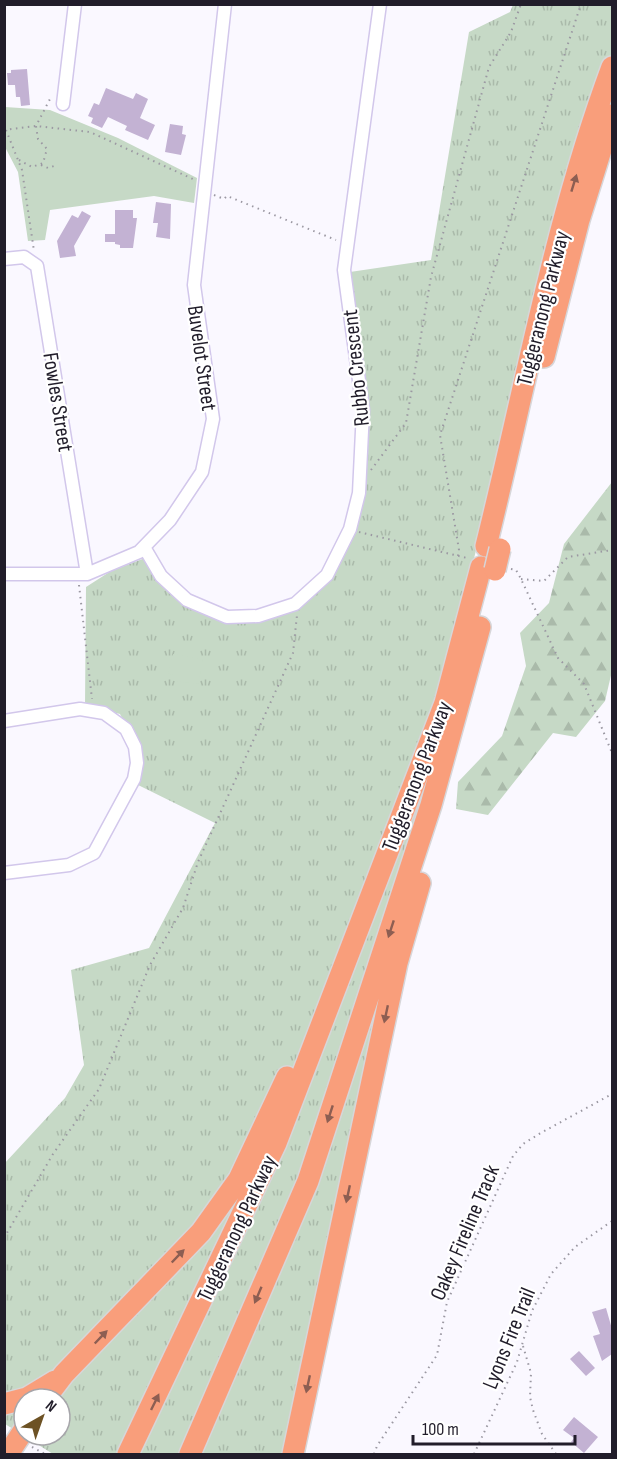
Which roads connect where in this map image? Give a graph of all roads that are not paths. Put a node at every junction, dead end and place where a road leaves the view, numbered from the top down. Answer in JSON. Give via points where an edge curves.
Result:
{"nodes":[{"id":1,"x":75,"y":4,"type":"edge"},
{"id":2,"x":225,"y":4,"type":"edge"},
{"id":3,"x":380,"y":4,"type":"edge"},
{"id":4,"x":612,"y":67,"type":"edge"},
{"id":5,"x":63,"y":104,"type":"road end"},
{"id":6,"x":612,"y":115,"type":"edge"},
{"id":7,"x":4,"y":259,"type":"edge"},
{"id":8,"x":144,"y":547,"type":"junction"},
{"id":9,"x":493,"y":561,"type":"junction"},
{"id":10,"x":4,"y":574,"type":"edge"},
{"id":11,"x":87,"y":574,"type":"junction"},
{"id":12,"x":458,"y":712,"type":"junction"},
{"id":13,"x":4,"y":721,"type":"edge"},
{"id":14,"x":396,"y":829,"type":"junction"},
{"id":15,"x":4,"y":873,"type":"edge"},
{"id":16,"x":64,"y":1374,"type":"junction"},
{"id":17,"x":54,"y":1387,"type":"edge"},
{"id":18,"x":4,"y":1404,"type":"edge"},
{"id":19,"x":128,"y":1455,"type":"edge"},
{"id":20,"x":190,"y":1455,"type":"edge"},
{"id":21,"x":293,"y":1455,"type":"edge"}],
"edges":[{"from":1,"to":5,"type":"street"},
{"from":2,"to":8,"type":"street","name":"Buvelot Street","via":[[194,285],[213,419],[202,472],[170,520]]},
{"from":3,"to":8,"type":"street","name":"Rubbo Crescent","via":[[344,270],[363,410],[359,483],[351,529],[327,575],[298,601],[258,616],[227,617],[187,600],[161,576]]},
{"from":9,"to":4,"type":"highway","name":"Tuggeranong Parkway","one_way":true,"via":[[545,286]]},
{"from":6,"to":9,"type":"highway","name":"Tuggeranong Parkway","via":[[560,290]]},
{"from":7,"to":11,"type":"street","name":"Fowles Street","via":[[24,257],[35,264]]},
{"from":8,"to":11,"type":"street","name":"Buvelot Street"},
{"from":9,"to":12,"type":"highway","name":"Tuggeranong Parkway"},
{"from":9,"to":14,"type":"highway","name":"Tuggeranong Parkway","via":[[445,703]]},
{"from":10,"to":11,"type":"street","name":"Buvelot Street"},
{"from":12,"to":20,"type":"highway","name":"Tuggeranong Parkway","one_way":true,"via":[[308,1181]]},
{"from":12,"to":21,"type":"highway","one_way":true,"via":[[441,808],[393,985]]},
{"from":13,"to":15,"type":"street","via":[[80,709],[104,713],[119,722],[132,739],[137,756],[134,779],[94,853],[77,862]]},
{"from":16,"to":14,"type":"highway","one_way":true,"via":[[201,1232],[238,1179],[287,1078]]},
{"from":19,"to":14,"type":"highway","name":"Tuggeranong Parkway","one_way":true,"via":[[276,1143]]},
{"from":16,"to":17,"type":"highway"},
{"from":16,"to":18,"type":"highway","via":[[27,1398]]}]}
